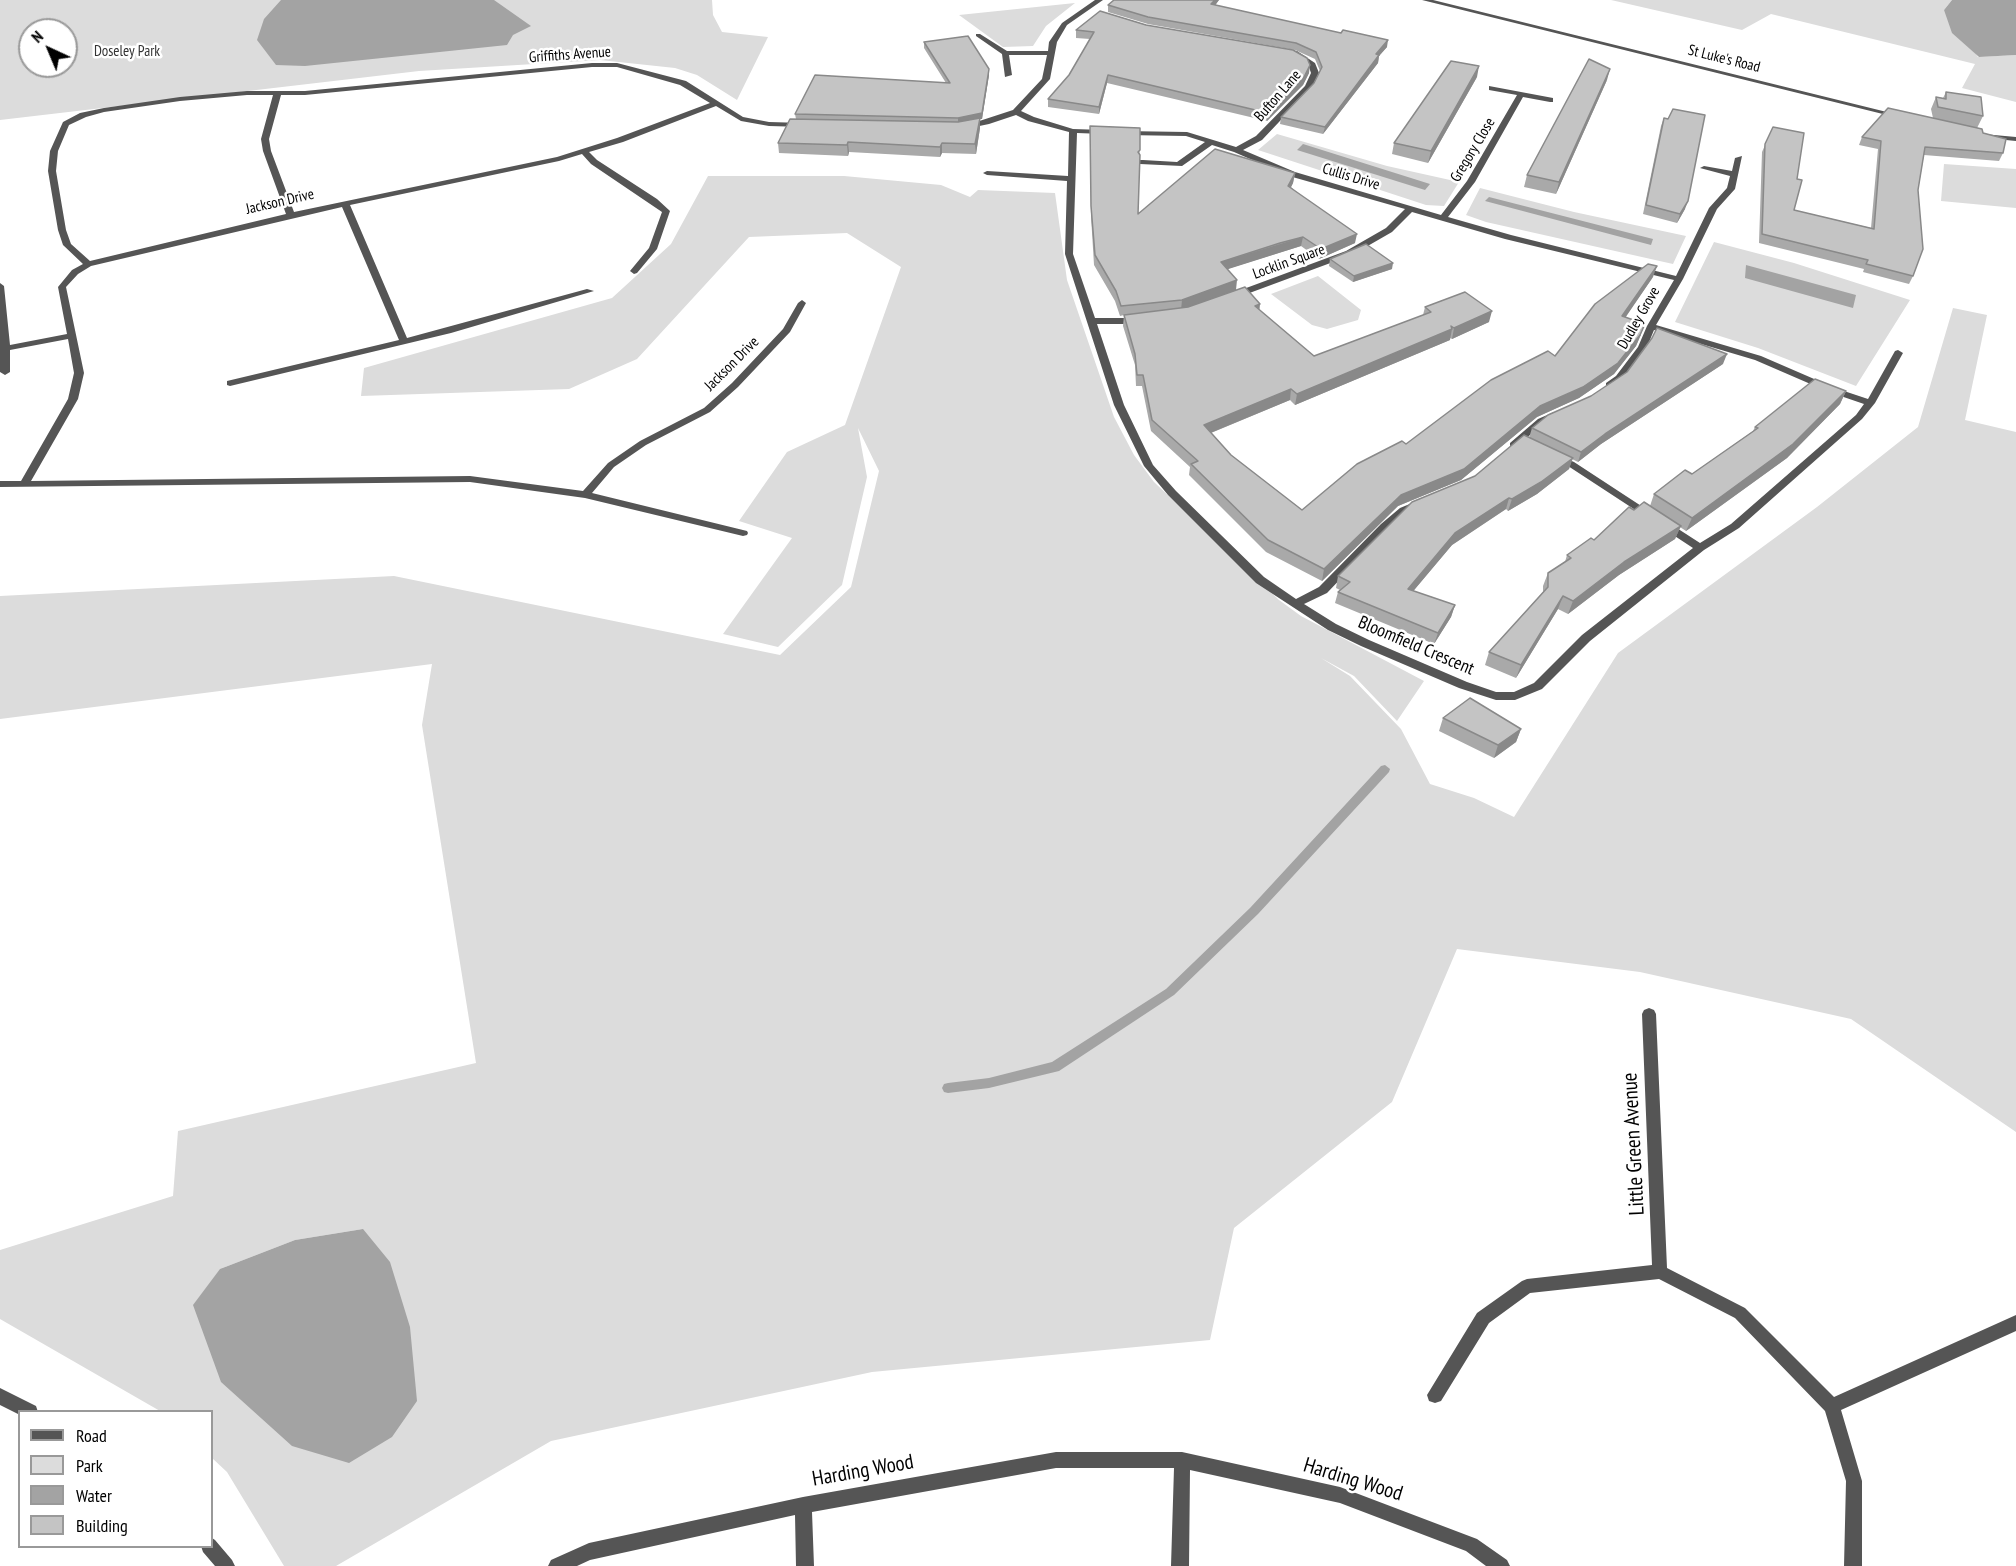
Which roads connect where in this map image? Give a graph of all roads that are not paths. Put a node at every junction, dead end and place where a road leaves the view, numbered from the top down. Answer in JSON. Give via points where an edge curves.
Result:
{"nodes":[{"id":1,"x":1100,"y":0,"type":"edge"},
{"id":2,"x":1425,"y":0,"type":"edge"},
{"id":3,"x":1085,"y":10,"type":"junction"},
{"id":4,"x":1100,"y":14,"type":"edge"},
{"id":5,"x":978,"y":35,"type":"dead end"},
{"id":6,"x":1287,"y":52,"type":"edge"},
{"id":7,"x":1005,"y":53,"type":"junction"},
{"id":8,"x":1051,"y":53,"type":"junction"},
{"id":9,"x":1008,"y":75,"type":"dead end"},
{"id":10,"x":1492,"y":88,"type":"dead end"},
{"id":11,"x":1521,"y":94,"type":"junction"},
{"id":12,"x":277,"y":95,"type":"junction"},
{"id":13,"x":1551,"y":100,"type":"dead end"},
{"id":14,"x":715,"y":104,"type":"junction"},
{"id":15,"x":1016,"y":112,"type":"junction"},
{"id":16,"x":1905,"y":117,"type":"edge"},
{"id":17,"x":815,"y":125,"type":"edge"},
{"id":18,"x":958,"y":128,"type":"edge"},
{"id":19,"x":1074,"y":131,"type":"junction"},
{"id":20,"x":1972,"y":133,"type":"edge"},
{"id":21,"x":2016,"y":139,"type":"edge"},
{"id":22,"x":1211,"y":142,"type":"junction"},
{"id":23,"x":1237,"y":150,"type":"junction"},
{"id":24,"x":584,"y":152,"type":"junction"},
{"id":25,"x":1739,"y":158,"type":"dead end"},
{"id":26,"x":1143,"y":162,"type":"edge"},
{"id":27,"x":1704,"y":168,"type":"dead end"},
{"id":28,"x":987,"y":173,"type":"dead end"},
{"id":29,"x":1734,"y":174,"type":"junction"},
{"id":30,"x":1071,"y":178,"type":"junction"},
{"id":31,"x":345,"y":203,"type":"junction"},
{"id":32,"x":1410,"y":209,"type":"junction"},
{"id":33,"x":291,"y":214,"type":"junction"},
{"id":34,"x":1444,"y":218,"type":"junction"},
{"id":35,"x":88,"y":264,"type":"junction"},
{"id":36,"x":634,"y":271,"type":"dead end"},
{"id":37,"x":1679,"y":279,"type":"junction"},
{"id":38,"x":0,"y":286,"type":"edge"},
{"id":39,"x":590,"y":291,"type":"dead end"},
{"id":40,"x":1228,"y":298,"type":"edge"},
{"id":41,"x":802,"y":303,"type":"dead end"},
{"id":42,"x":1145,"y":320,"type":"edge"},
{"id":43,"x":1093,"y":321,"type":"junction"},
{"id":44,"x":1651,"y":326,"type":"junction"},
{"id":45,"x":72,"y":336,"type":"junction"},
{"id":46,"x":404,"y":341,"type":"junction"},
{"id":47,"x":6,"y":348,"type":"junction"},
{"id":48,"x":1898,"y":353,"type":"dead end"},
{"id":49,"x":5,"y":372,"type":"dead end"},
{"id":50,"x":230,"y":383,"type":"dead end"},
{"id":51,"x":1601,"y":390,"type":"edge"},
{"id":52,"x":1870,"y":403,"type":"junction"},
{"id":53,"x":1562,"y":411,"type":"edge"},
{"id":54,"x":1519,"y":440,"type":"junction"},
{"id":55,"x":1530,"y":445,"type":"edge"},
{"id":56,"x":1540,"y":450,"type":"edge"},
{"id":57,"x":1502,"y":454,"type":"edge"},
{"id":58,"x":25,"y":483,"type":"junction"},
{"id":59,"x":0,"y":484,"type":"edge"},
{"id":60,"x":585,"y":495,"type":"junction"},
{"id":61,"x":1435,"y":497,"type":"edge"},
{"id":62,"x":743,"y":534,"type":"dead end"},
{"id":63,"x":1700,"y":548,"type":"junction"},
{"id":64,"x":1296,"y":604,"type":"junction"},
{"id":65,"x":1649,"y":1014,"type":"dead end"},
{"id":66,"x":1660,"y":1272,"type":"junction"},
{"id":67,"x":2016,"y":1323,"type":"edge"},
{"id":68,"x":1435,"y":1395,"type":"dead end"},
{"id":69,"x":0,"y":1396,"type":"edge"},
{"id":70,"x":1832,"y":1406,"type":"junction"},
{"id":71,"x":26,"y":1410,"type":"edge"},
{"id":72,"x":1182,"y":1460,"type":"junction"},
{"id":73,"x":803,"y":1505,"type":"junction"},
{"id":74,"x":211,"y":1548,"type":"edge"},
{"id":75,"x":226,"y":1566,"type":"edge"},
{"id":76,"x":557,"y":1566,"type":"edge"},
{"id":77,"x":805,"y":1566,"type":"edge"},
{"id":78,"x":1180,"y":1566,"type":"edge"},
{"id":79,"x":1501,"y":1566,"type":"edge"},
{"id":80,"x":1853,"y":1566,"type":"edge"}],
"edges":[{"from":1,"to":3,"type":"street"},
{"from":2,"to":16,"type":"street","name":"St Luke's Road"},
{"from":3,"to":4,"type":"street"},
{"from":3,"to":8,"type":"street","via":[[1064,24]]},
{"from":5,"to":7,"type":"street"},
{"from":6,"to":23,"type":"street","name":"Bufton Lane","via":[[1311,63],[1315,73],[1308,87],[1259,138]]},
{"from":7,"to":8,"type":"street"},
{"from":7,"to":9,"type":"street"},
{"from":8,"to":15,"type":"street","via":[[1046,79]]},
{"from":10,"to":11,"type":"street"},
{"from":11,"to":13,"type":"street"},
{"from":11,"to":34,"type":"street","name":"Gregory Close","via":[[1471,182]]},
{"from":12,"to":14,"type":"street","name":"Griffiths Avenue","via":[[617,65],[683,83]]},
{"from":12,"to":33,"type":"street","via":[[265,139]]},
{"from":12,"to":35,"type":"street","name":"Griffiths Avenue","via":[[247,93],[180,99],[83,115],[66,124],[54,151],[52,171],[62,230],[68,245]]},
{"from":14,"to":17,"type":"street","name":"Griffiths Avenue","via":[[741,119]]},
{"from":14,"to":24,"type":"street","name":"Jackson Drive"},
{"from":15,"to":18,"type":"street"},
{"from":15,"to":19,"type":"street","name":"Cullis Drive"},
{"from":19,"to":22,"type":"street","name":"Cullis Drive","via":[[1187,135]]},
{"from":19,"to":30,"type":"street","name":"Bloomfield Crescent"},
{"from":20,"to":21,"type":"street"},
{"from":22,"to":23,"type":"street","name":"Cullis Drive"},
{"from":22,"to":26,"type":"street","via":[[1179,164]]},
{"from":23,"to":32,"type":"street","name":"Cullis Drive","via":[[1292,174]]},
{"from":24,"to":31,"type":"street","name":"Jackson Drive"},
{"from":24,"to":36,"type":"street","via":[[666,211],[653,249]]},
{"from":25,"to":29,"type":"street","name":"Dudley Grove"},
{"from":27,"to":29,"type":"street"},
{"from":28,"to":30,"type":"street"},
{"from":29,"to":37,"type":"street","name":"Dudley Grove","via":[[1731,189],[1713,208]]},
{"from":30,"to":43,"type":"street","name":"Bloomfield Crescent","via":[[1070,254]]},
{"from":31,"to":33,"type":"street","name":"Jackson Drive"},
{"from":31,"to":46,"type":"street"},
{"from":32,"to":34,"type":"street","name":"Cullis Drive"},
{"from":32,"to":40,"type":"street","name":"Locklin Square","via":[[1389,230],[1349,253]]},
{"from":33,"to":35,"type":"street","name":"Jackson Drive"},
{"from":34,"to":37,"type":"street","name":"Cullis Drive"},
{"from":35,"to":45,"type":"street","name":"Jackson Drive","via":[[62,287]]},
{"from":37,"to":44,"type":"street","name":"Dudley Grove"},
{"from":38,"to":47,"type":"street"},
{"from":39,"to":46,"type":"street"},
{"from":41,"to":60,"type":"street","name":"Jackson Drive","via":[[787,330],[707,410],[643,443],[611,465]]},
{"from":42,"to":43,"type":"street"},
{"from":43,"to":64,"type":"street","name":"Bloomfield Crescent","via":[[1119,405],[1149,466],[1260,580]]},
{"from":44,"to":51,"type":"street","name":"Dudley Grove","via":[[1642,347],[1619,378]]},
{"from":44,"to":52,"type":"street","via":[[1758,358]]},
{"from":45,"to":47,"type":"street"},
{"from":45,"to":58,"type":"street","name":"Jackson Drive","via":[[79,373],[73,399]]},
{"from":46,"to":50,"type":"street"},
{"from":47,"to":49,"type":"street"},
{"from":48,"to":52,"type":"street","name":"Bloomfield Crescent"},
{"from":52,"to":63,"type":"street","name":"Bloomfield Crescent","via":[[1735,526]]},
{"from":53,"to":54,"type":"street","via":[[1541,421]]},
{"from":54,"to":55,"type":"street"},
{"from":54,"to":57,"type":"street"},
{"from":56,"to":63,"type":"street","via":[[1571,464]]},
{"from":58,"to":59,"type":"street"},
{"from":58,"to":60,"type":"street","via":[[470,479]]},
{"from":60,"to":62,"type":"street"},
{"from":61,"to":64,"type":"street","via":[[1404,510],[1323,590]]},
{"from":63,"to":64,"type":"street","name":"Bloomfield Crescent","via":[[1586,638],[1538,686],[1515,696],[1496,696],[1463,685],[1332,627]]},
{"from":65,"to":66,"type":"street","name":"Little Green Avenue"},
{"from":66,"to":68,"type":"street","via":[[1527,1286],[1483,1318]]},
{"from":66,"to":70,"type":"street","via":[[1740,1313]]},
{"from":67,"to":70,"type":"street"},
{"from":69,"to":71,"type":"street"},
{"from":70,"to":80,"type":"street","via":[[1854,1481]]},
{"from":72,"to":73,"type":"street","name":"Harding Wood","via":[[1056,1460]]},
{"from":72,"to":78,"type":"street"},
{"from":72,"to":79,"type":"street","name":"Harding Wood","via":[[1340,1495],[1471,1545]]},
{"from":73,"to":76,"type":"street","name":"Harding Wood","via":[[589,1552]]},
{"from":73,"to":77,"type":"street"},
{"from":74,"to":75,"type":"street"}]}
